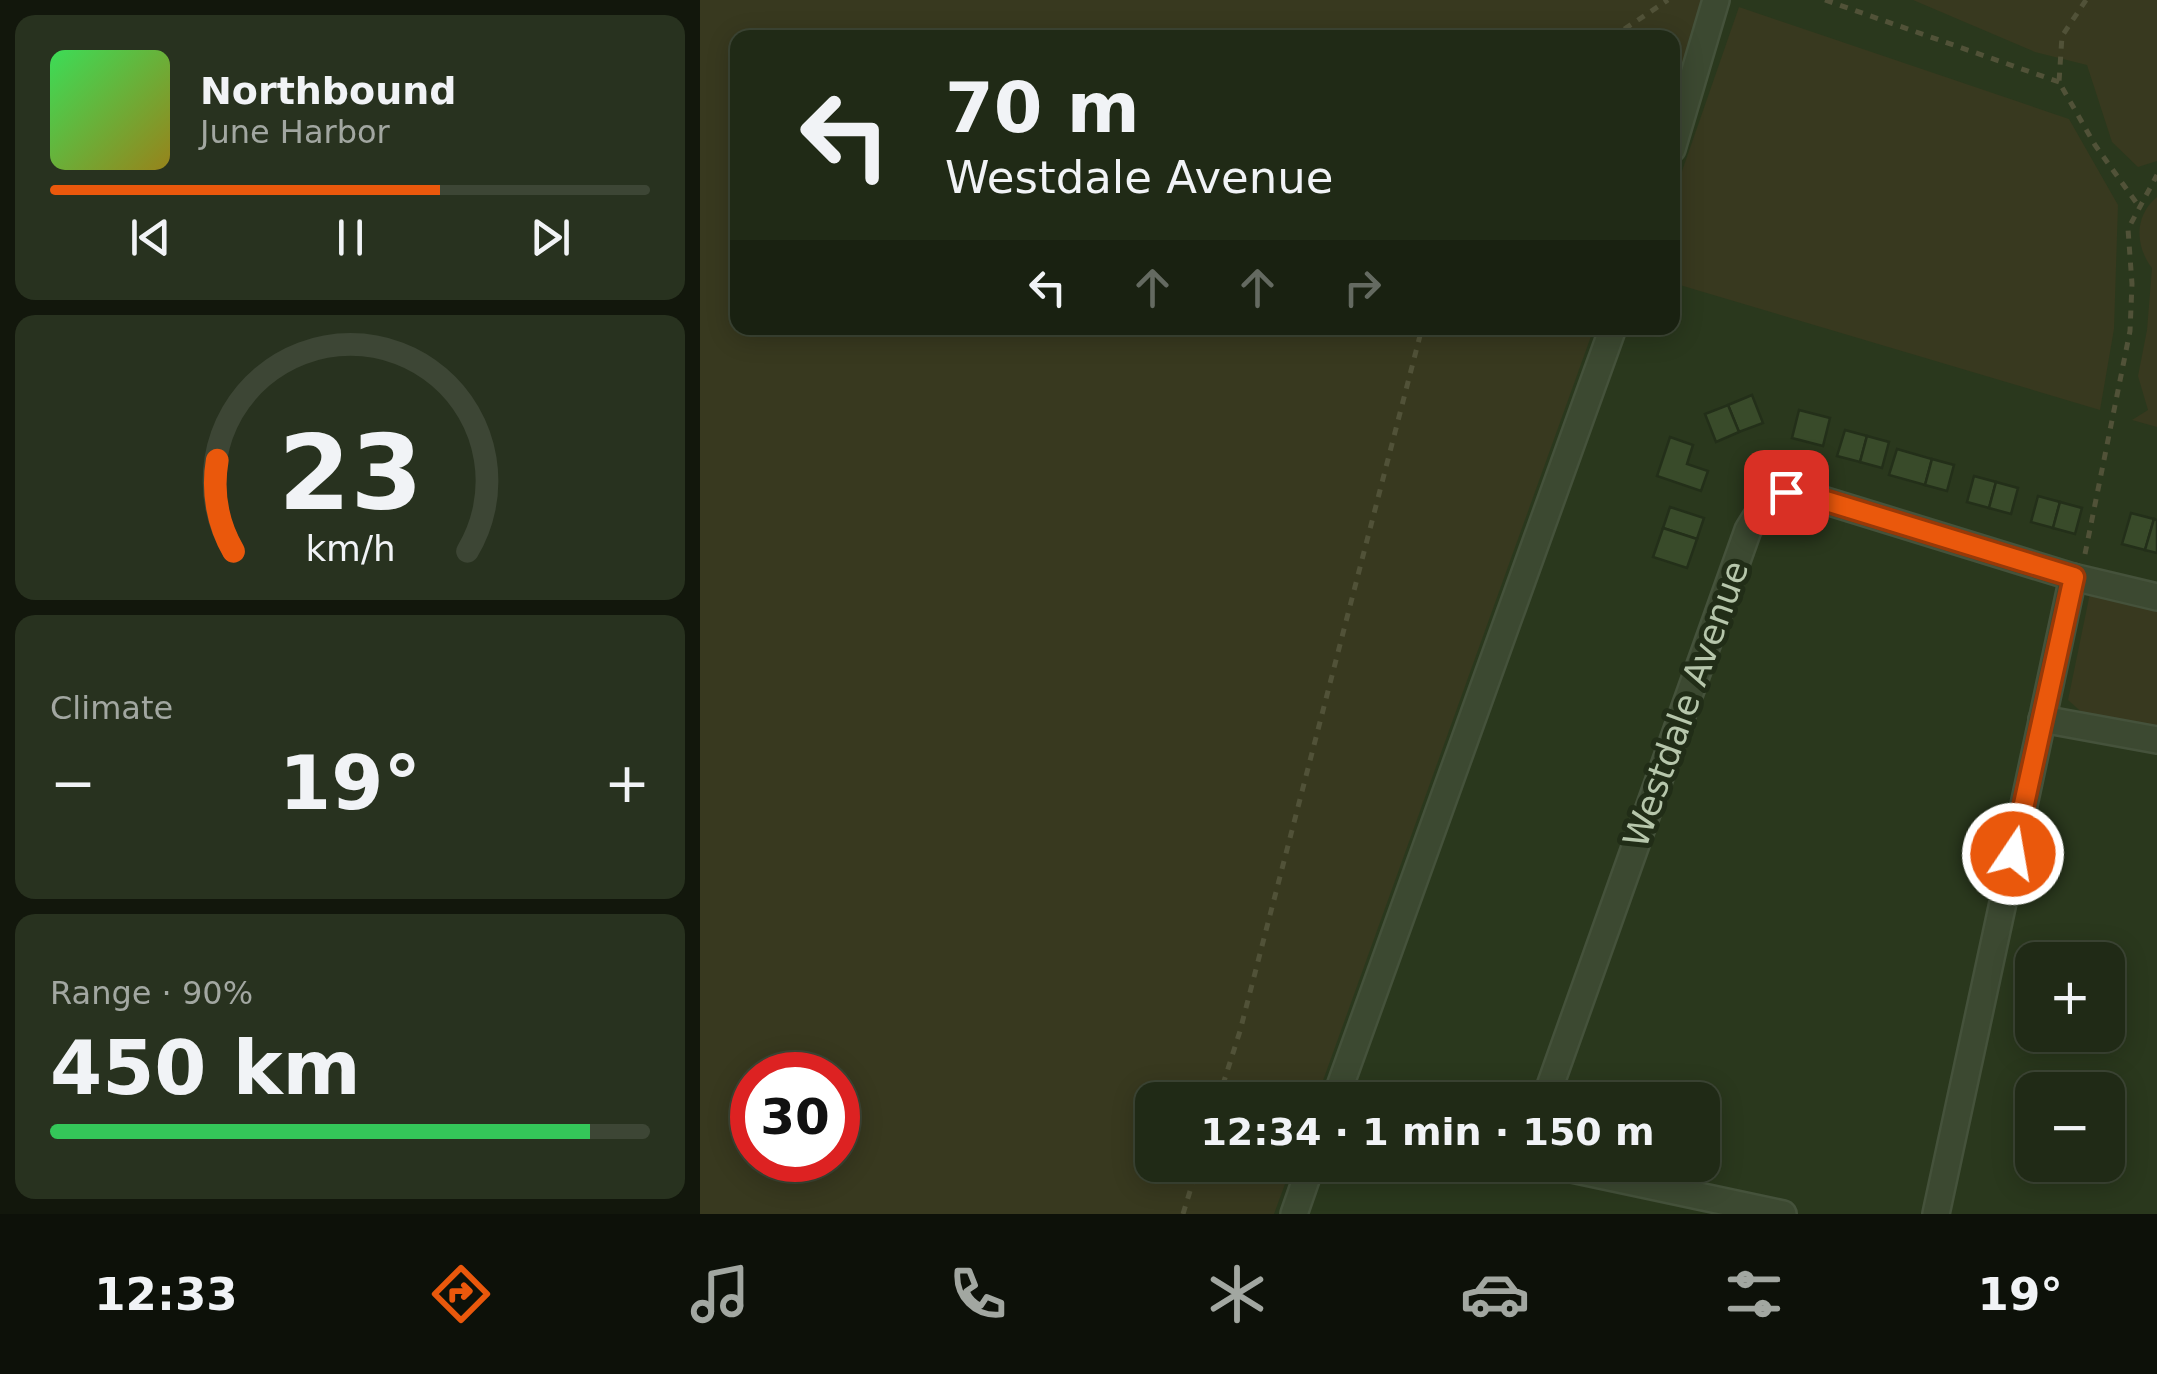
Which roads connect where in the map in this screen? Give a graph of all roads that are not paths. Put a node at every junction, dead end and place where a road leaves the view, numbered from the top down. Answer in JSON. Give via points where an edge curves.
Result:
{"nodes":[{"id":1,"x":1716,"y":0,"type":"edge"},
{"id":2,"x":1680,"y":121,"type":"edge"},
{"id":3,"x":1610,"y":335,"type":"edge"},
{"id":4,"x":2074,"y":577,"type":"junction"},
{"id":5,"x":2157,"y":597,"type":"edge"},
{"id":6,"x":2042,"y":719,"type":"junction"},
{"id":7,"x":2157,"y":740,"type":"edge"},
{"id":8,"x":1341,"y":1082,"type":"edge"},
{"id":9,"x":1551,"y":1082,"type":"edge"},
{"id":10,"x":1305,"y":1182,"type":"edge"},
{"id":11,"x":1633,"y":1182,"type":"edge"},
{"id":12,"x":1294,"y":1214,"type":"edge"},
{"id":13,"x":1783,"y":1214,"type":"edge"},
{"id":14,"x":1936,"y":1214,"type":"edge"}],
"edges":[{"from":1,"to":2,"type":"street"},
{"from":3,"to":8,"type":"street"},
{"from":4,"to":5,"type":"street"},
{"from":4,"to":6,"type":"street"},
{"from":4,"to":9,"type":"street","name":"Westdale Avenue","via":[[1810,496],[1786,492],[1767,500],[1748,530]]},
{"from":6,"to":7,"type":"street"},
{"from":6,"to":14,"type":"street"},
{"from":10,"to":12,"type":"street"},
{"from":11,"to":13,"type":"street"}]}
